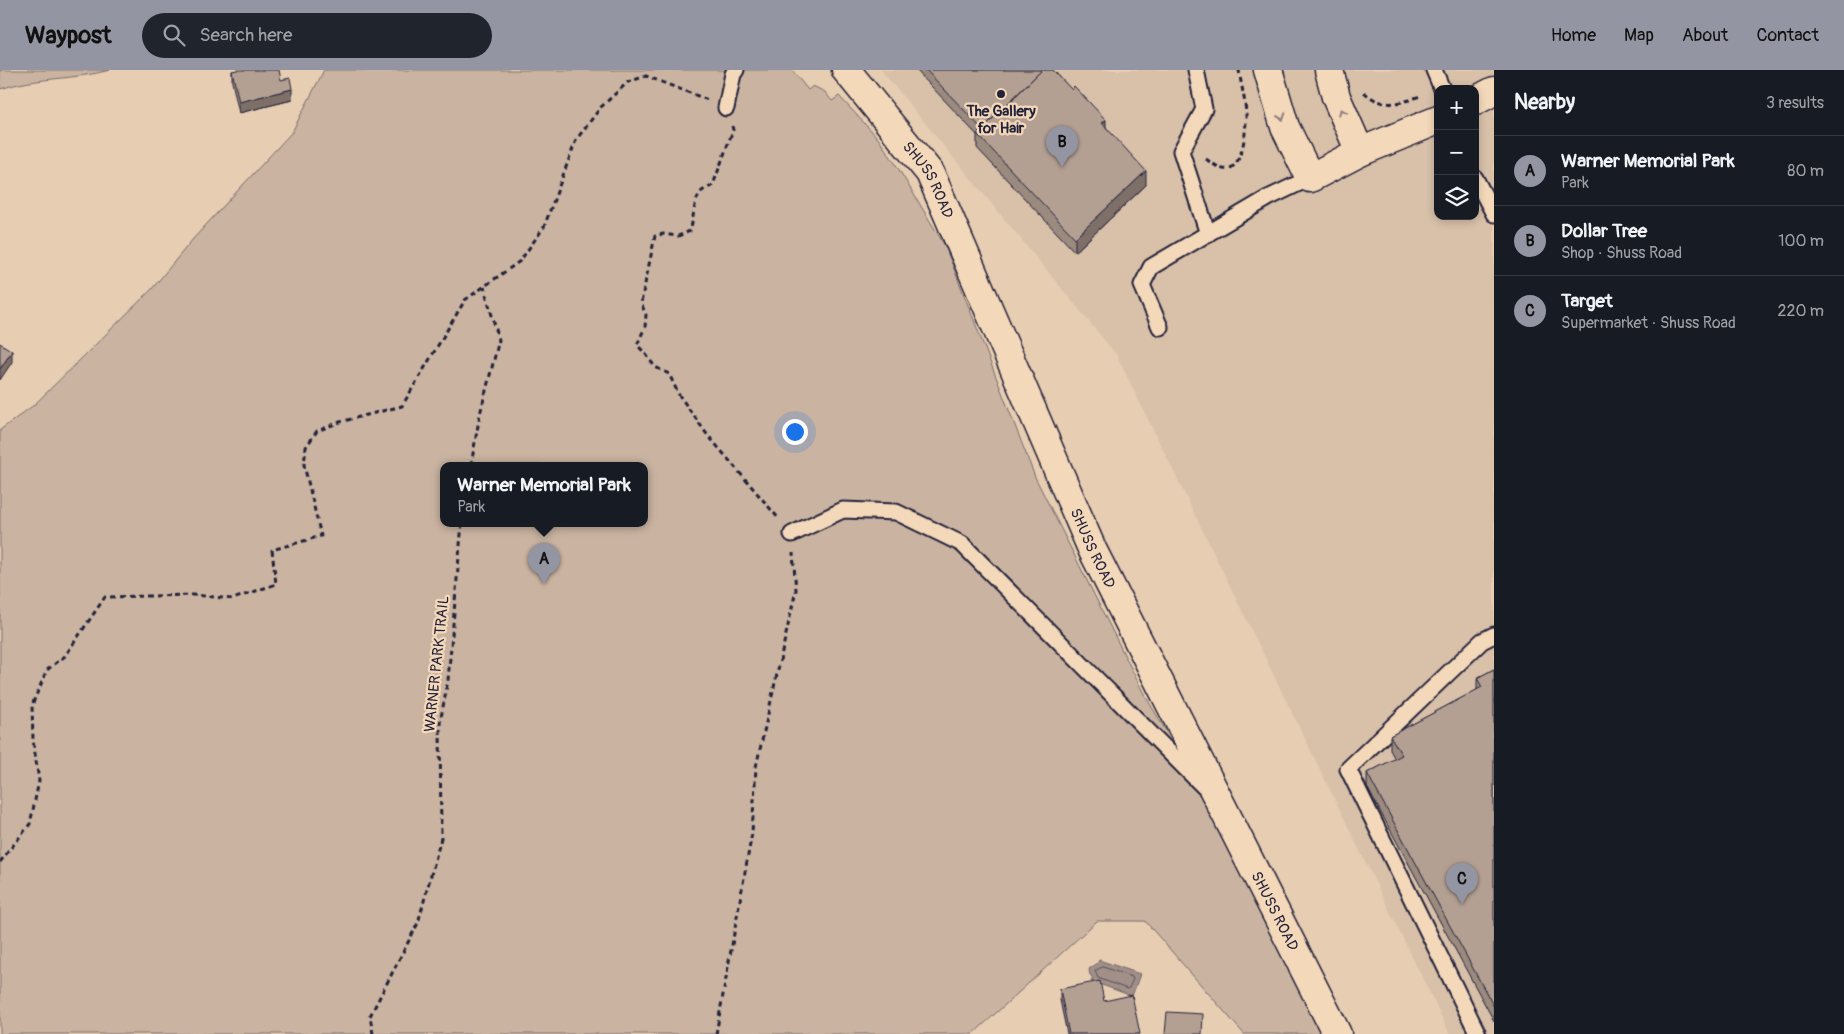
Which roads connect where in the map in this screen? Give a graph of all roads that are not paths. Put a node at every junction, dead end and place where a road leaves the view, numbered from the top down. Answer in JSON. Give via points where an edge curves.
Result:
{"nodes":[{"id":1,"x":736,"y":70,"type":"edge"},
{"id":2,"x":846,"y":70,"type":"edge"},
{"id":3,"x":1196,"y":70,"type":"edge"},
{"id":4,"x":1268,"y":70,"type":"edge"},
{"id":5,"x":1329,"y":70,"type":"edge"},
{"id":6,"x":1434,"y":70,"type":"edge"},
{"id":7,"x":1435,"y":85,"type":"edge"},
{"id":8,"x":1494,"y":91,"type":"edge"},
{"id":9,"x":1479,"y":98,"type":"edge"},
{"id":10,"x":726,"y":108,"type":"road end"},
{"id":11,"x":1434,"y":122,"type":"edge"},
{"id":12,"x":1360,"y":152,"type":"junction"},
{"id":13,"x":1310,"y":178,"type":"junction"},
{"id":14,"x":1479,"y":186,"type":"edge"},
{"id":15,"x":1494,"y":214,"type":"edge"},
{"id":16,"x":1208,"y":234,"type":"junction"},
{"id":17,"x":1160,"y":327,"type":"dead end"},
{"id":18,"x":792,"y":534,"type":"road end"},
{"id":19,"x":1494,"y":635,"type":"edge"},
{"id":20,"x":1223,"y":806,"type":"junction"},
{"id":21,"x":1337,"y":1034,"type":"edge"},
{"id":22,"x":1478,"y":1034,"type":"edge"}],
"edges":[{"from":1,"to":10,"type":"lane"},
{"from":2,"to":20,"type":"street","name":"SHUSS ROAD","via":[[930,172],[1092,549]]},
{"from":3,"to":16,"type":"lane","via":[[1204,109],[1181,151]]},
{"from":4,"to":13,"type":"street","one_way":true,"via":[[1285,127]]},
{"from":12,"to":5,"type":"street","one_way":true,"via":[[1336,97]]},
{"from":6,"to":7,"type":"lane"},
{"from":8,"to":9,"type":"street"},
{"from":11,"to":12,"type":"street"},
{"from":12,"to":13,"type":"street"},
{"from":13,"to":16,"type":"lane","via":[[1268,198]]},
{"from":14,"to":15,"type":"lane"},
{"from":16,"to":17,"type":"lane","via":[[1151,267],[1142,285]]},
{"from":18,"to":20,"type":"lane","via":[[843,510],[896,512],[962,544]]},
{"from":19,"to":22,"type":"lane","via":[[1482,641],[1348,769]]},
{"from":20,"to":21,"type":"street","name":"SHUSS ROAD"}]}
